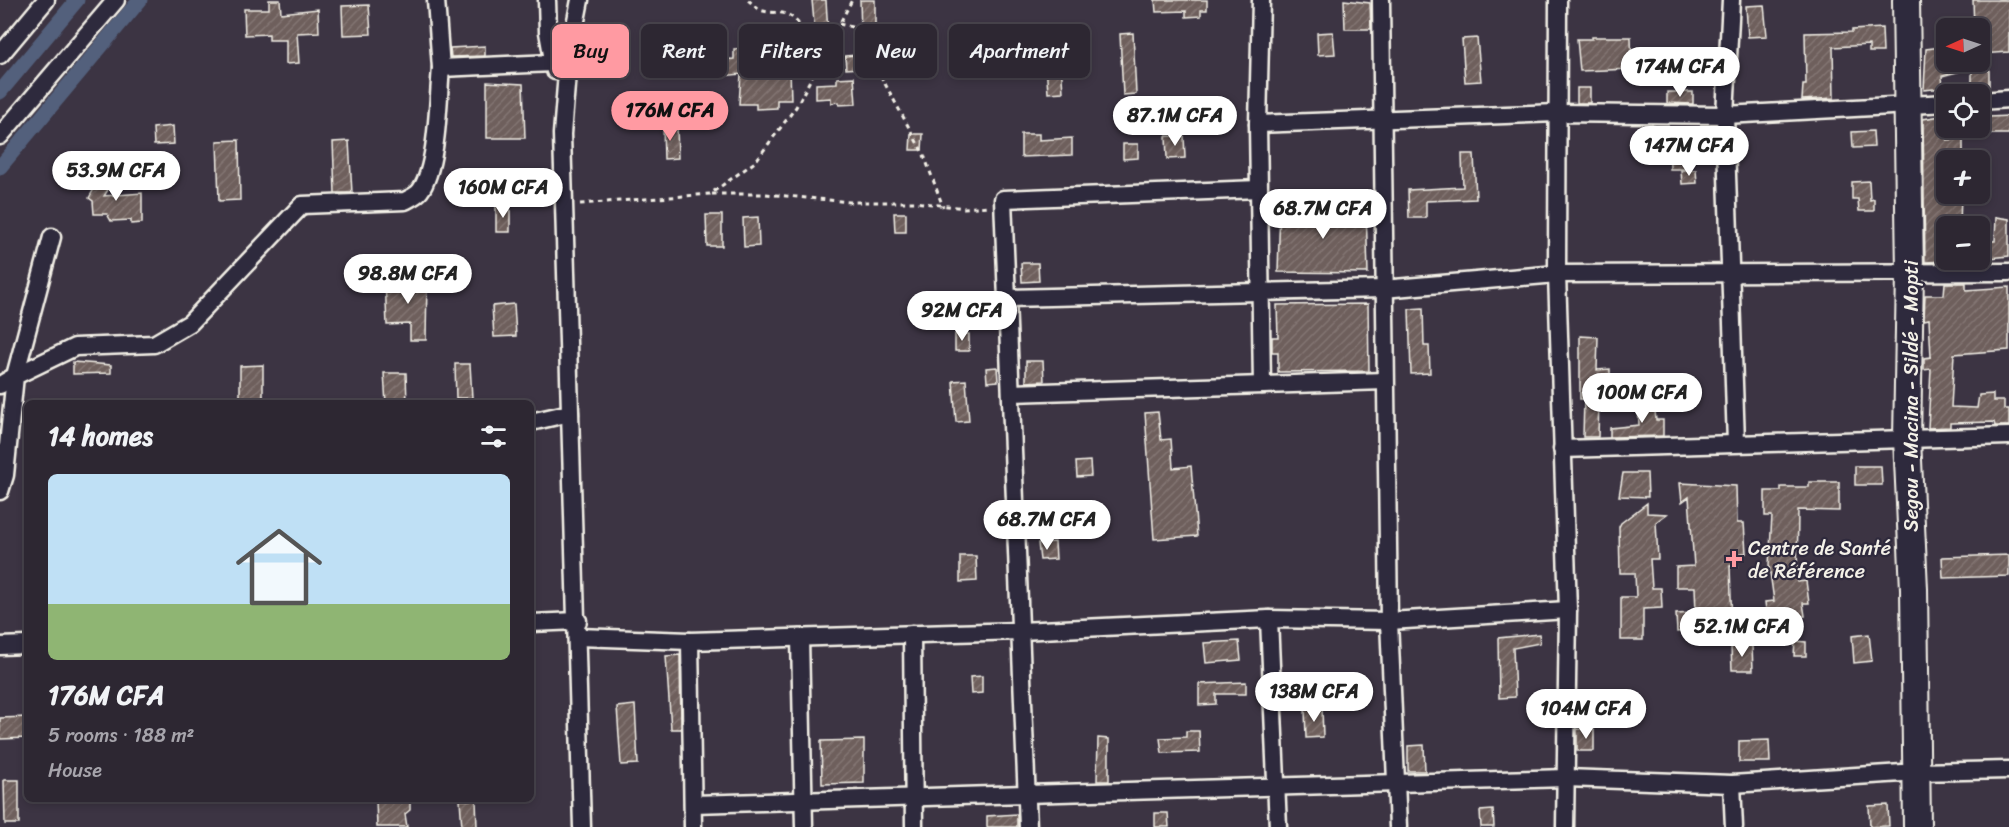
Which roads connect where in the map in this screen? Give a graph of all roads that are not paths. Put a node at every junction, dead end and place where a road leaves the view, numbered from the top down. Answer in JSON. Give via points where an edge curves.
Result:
{"nodes":[{"id":1,"x":46,"y":0,"type":"edge"},
{"id":2,"x":116,"y":0,"type":"edge"},
{"id":3,"x":436,"y":0,"type":"edge"},
{"id":4,"x":547,"y":0,"type":"edge"},
{"id":5,"x":580,"y":0,"type":"edge"},
{"id":6,"x":1261,"y":0,"type":"edge"},
{"id":7,"x":1381,"y":0,"type":"edge"},
{"id":8,"x":1558,"y":0,"type":"edge"},
{"id":9,"x":1731,"y":0,"type":"edge"},
{"id":10,"x":1906,"y":0,"type":"edge"},
{"id":11,"x":552,"y":53,"type":"edge"},
{"id":12,"x":0,"y":55,"type":"edge"},
{"id":13,"x":552,"y":63,"type":"edge"},
{"id":14,"x":441,"y":68,"type":"junction"},
{"id":15,"x":556,"y":78,"type":"edge"},
{"id":16,"x":2009,"y":99,"type":"edge"},
{"id":17,"x":1990,"y":100,"type":"edge"},
{"id":18,"x":1936,"y":104,"type":"edge"},
{"id":19,"x":1909,"y":105,"type":"junction"},
{"id":20,"x":1557,"y":113,"type":"junction"},
{"id":21,"x":1725,"y":116,"type":"junction"},
{"id":22,"x":1382,"y":121,"type":"junction"},
{"id":23,"x":1258,"y":124,"type":"junction"},
{"id":24,"x":562,"y":134,"type":"junction"},
{"id":25,"x":0,"y":136,"type":"edge"},
{"id":26,"x":1259,"y":189,"type":"junction"},
{"id":27,"x":52,"y":237,"type":"dead end"},
{"id":28,"x":2009,"y":272,"type":"edge"},
{"id":29,"x":1910,"y":273,"type":"junction"},
{"id":30,"x":1557,"y":274,"type":"junction"},
{"id":31,"x":1730,"y":275,"type":"junction"},
{"id":32,"x":1383,"y":289,"type":"junction"},
{"id":33,"x":1261,"y":291,"type":"junction"},
{"id":34,"x":1007,"y":298,"type":"junction"},
{"id":35,"x":15,"y":376,"type":"junction"},
{"id":36,"x":1385,"y":381,"type":"junction"},
{"id":37,"x":0,"y":385,"type":"edge"},
{"id":38,"x":1262,"y":386,"type":"junction"},
{"id":39,"x":1011,"y":393,"type":"junction"},
{"id":40,"x":570,"y":413,"type":"junction"},
{"id":41,"x":534,"y":421,"type":"edge"},
{"id":42,"x":2009,"y":436,"type":"edge"},
{"id":43,"x":1907,"y":439,"type":"junction"},
{"id":44,"x":1736,"y":443,"type":"junction"},
{"id":45,"x":1562,"y":449,"type":"junction"},
{"id":46,"x":0,"y":491,"type":"edge"},
{"id":47,"x":1568,"y":610,"type":"junction"},
{"id":48,"x":1269,"y":619,"type":"junction"},
{"id":49,"x":1389,"y":621,"type":"junction"},
{"id":50,"x":534,"y":623,"type":"edge"},
{"id":51,"x":578,"y":629,"type":"junction"},
{"id":52,"x":1020,"y":631,"type":"junction"},
{"id":53,"x":912,"y":634,"type":"junction"},
{"id":54,"x":800,"y":638,"type":"junction"},
{"id":55,"x":690,"y":641,"type":"junction"},
{"id":56,"x":24,"y":645,"type":"edge"},
{"id":57,"x":0,"y":646,"type":"edge"},
{"id":58,"x":2009,"y":770,"type":"edge"},
{"id":59,"x":1918,"y":772,"type":"junction"},
{"id":60,"x":1566,"y":778,"type":"junction"},
{"id":61,"x":1396,"y":782,"type":"junction"},
{"id":62,"x":1731,"y":784,"type":"junction"},
{"id":63,"x":1275,"y":785,"type":"junction"},
{"id":64,"x":1027,"y":795,"type":"junction"},
{"id":65,"x":914,"y":798,"type":"junction"},
{"id":66,"x":804,"y":801,"type":"junction"},
{"id":67,"x":693,"y":804,"type":"junction"},
{"id":68,"x":582,"y":827,"type":"edge"},
{"id":69,"x":693,"y":827,"type":"edge"},
{"id":70,"x":804,"y":827,"type":"edge"},
{"id":71,"x":914,"y":827,"type":"edge"},
{"id":72,"x":1028,"y":827,"type":"edge"},
{"id":73,"x":1278,"y":827,"type":"edge"},
{"id":74,"x":1398,"y":827,"type":"edge"},
{"id":75,"x":1566,"y":827,"type":"edge"},
{"id":76,"x":1734,"y":827,"type":"edge"},
{"id":77,"x":1917,"y":827,"type":"edge"}],
"edges":[{"from":1,"to":12,"type":"street"},
{"from":2,"to":25,"type":"street"},
{"from":3,"to":14,"type":"street"},
{"from":4,"to":11,"type":"street"},
{"from":5,"to":24,"type":"street","via":[[568,61]]},
{"from":6,"to":23,"type":"street"},
{"from":7,"to":22,"type":"street"},
{"from":8,"to":20,"type":"street"},
{"from":9,"to":21,"type":"street"},
{"from":10,"to":19,"type":"main road","name":"Segou - Macina - Sildé - Mopti"},
{"from":13,"to":14,"type":"street"},
{"from":14,"to":35,"type":"street","via":[[435,143],[418,194],[405,201],[302,205],[190,323],[154,344],[75,347]]},
{"from":15,"to":24,"type":"street"},
{"from":16,"to":17,"type":"street"},
{"from":18,"to":19,"type":"street"},
{"from":19,"to":21,"type":"street"},
{"from":19,"to":29,"type":"main road","name":"Segou - Macina - Sildé - Mopti"},
{"from":20,"to":21,"type":"street"},
{"from":20,"to":22,"type":"street"},
{"from":20,"to":30,"type":"street"},
{"from":21,"to":31,"type":"street"},
{"from":22,"to":23,"type":"street"},
{"from":22,"to":32,"type":"street"},
{"from":23,"to":26,"type":"street"},
{"from":24,"to":40,"type":"street"},
{"from":26,"to":33,"type":"street"},
{"from":26,"to":34,"type":"street","via":[[1004,199]]},
{"from":27,"to":35,"type":"street"},
{"from":28,"to":29,"type":"street"},
{"from":29,"to":31,"type":"street"},
{"from":29,"to":43,"type":"main road","name":"Segou - Macina - Sildé - Mopti"},
{"from":30,"to":31,"type":"street"},
{"from":30,"to":32,"type":"street"},
{"from":30,"to":45,"type":"street"},
{"from":31,"to":44,"type":"street"},
{"from":32,"to":33,"type":"street"},
{"from":32,"to":36,"type":"street"},
{"from":33,"to":34,"type":"street"},
{"from":33,"to":38,"type":"street"},
{"from":34,"to":39,"type":"street"},
{"from":35,"to":37,"type":"street"},
{"from":35,"to":46,"type":"street"},
{"from":36,"to":38,"type":"street"},
{"from":36,"to":49,"type":"street"},
{"from":38,"to":39,"type":"street"},
{"from":39,"to":52,"type":"street"},
{"from":40,"to":41,"type":"street"},
{"from":40,"to":51,"type":"street"},
{"from":42,"to":43,"type":"street"},
{"from":43,"to":44,"type":"street"},
{"from":43,"to":59,"type":"main road","name":"Segou - Macina - Sildé - Mopti"},
{"from":44,"to":45,"type":"street"},
{"from":45,"to":47,"type":"street"},
{"from":47,"to":49,"type":"street"},
{"from":47,"to":60,"type":"street"},
{"from":48,"to":49,"type":"street"},
{"from":48,"to":52,"type":"street"},
{"from":48,"to":63,"type":"street"},
{"from":49,"to":61,"type":"street"},
{"from":50,"to":51,"type":"street"},
{"from":51,"to":55,"type":"street"},
{"from":51,"to":68,"type":"street"},
{"from":52,"to":53,"type":"street"},
{"from":52,"to":64,"type":"street"},
{"from":53,"to":54,"type":"street"},
{"from":53,"to":65,"type":"street"},
{"from":54,"to":55,"type":"street"},
{"from":54,"to":66,"type":"street"},
{"from":55,"to":67,"type":"street"},
{"from":56,"to":57,"type":"street"},
{"from":58,"to":59,"type":"street"},
{"from":59,"to":62,"type":"street"},
{"from":59,"to":77,"type":"main road","name":"Segou - Macina - Sildé - Mopti"},
{"from":60,"to":61,"type":"street"},
{"from":60,"to":62,"type":"street"},
{"from":60,"to":75,"type":"street"},
{"from":61,"to":63,"type":"street"},
{"from":61,"to":74,"type":"street"},
{"from":62,"to":76,"type":"street"},
{"from":63,"to":64,"type":"street"},
{"from":63,"to":73,"type":"street"},
{"from":64,"to":65,"type":"street"},
{"from":64,"to":72,"type":"street"},
{"from":65,"to":66,"type":"street"},
{"from":65,"to":71,"type":"street"},
{"from":66,"to":67,"type":"street"},
{"from":66,"to":70,"type":"street"},
{"from":67,"to":69,"type":"street"}]}
